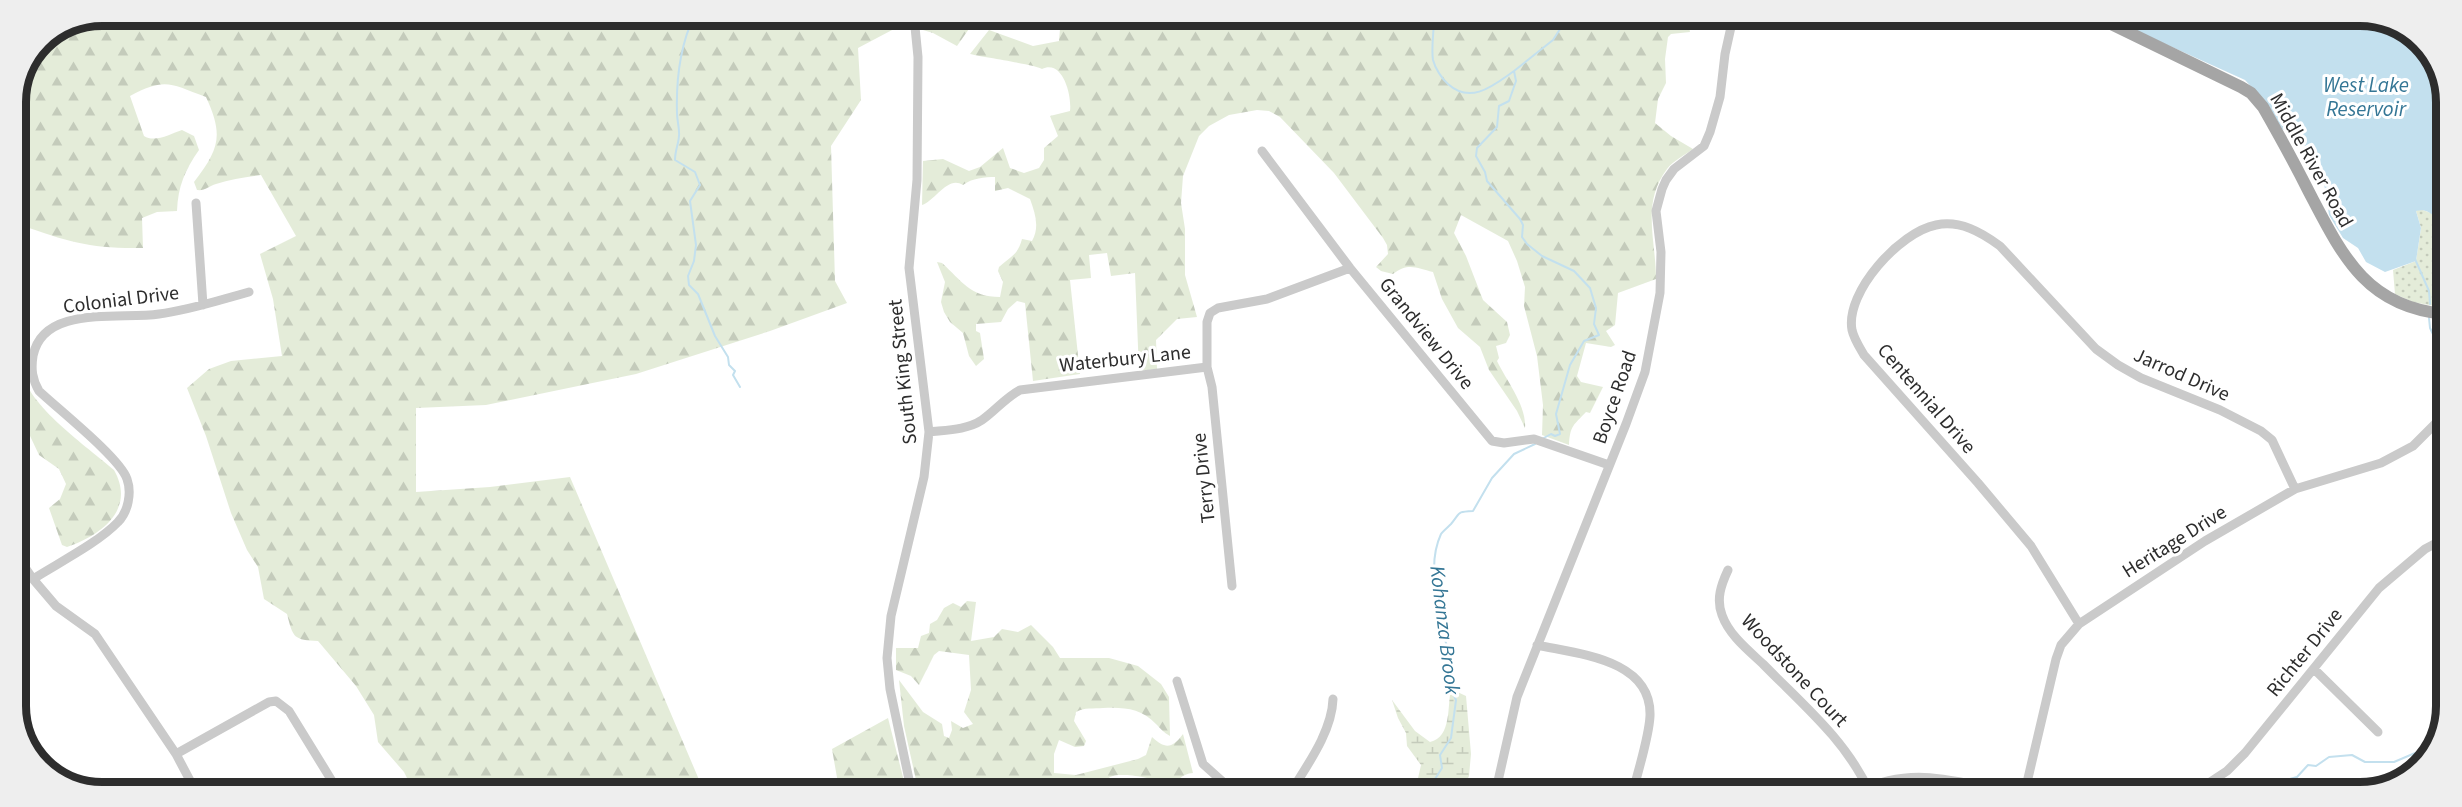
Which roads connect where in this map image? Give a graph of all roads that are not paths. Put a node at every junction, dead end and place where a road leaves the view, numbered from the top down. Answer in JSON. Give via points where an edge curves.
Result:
{"nodes":[{"id":1,"x":915,"y":26,"type":"edge"},
{"id":2,"x":1731,"y":26,"type":"edge"},
{"id":3,"x":2116,"y":26,"type":"edge"},
{"id":4,"x":1262,"y":151,"type":"dead end"},
{"id":5,"x":196,"y":203,"type":"dead end"},
{"id":6,"x":1963,"y":225,"type":"joint"},
{"id":7,"x":1350,"y":268,"type":"junction"},
{"id":8,"x":249,"y":292,"type":"dead end"},
{"id":9,"x":203,"y":305,"type":"junction"},
{"id":10,"x":2436,"y":312,"type":"edge"},
{"id":11,"x":1208,"y":367,"type":"junction"},
{"id":12,"x":2436,"y":423,"type":"edge"},
{"id":13,"x":929,"y":432,"type":"junction"},
{"id":14,"x":1609,"y":465,"type":"junction"},
{"id":15,"x":2295,"y":489,"type":"junction"},
{"id":16,"x":2436,"y":543,"type":"edge"},
{"id":17,"x":26,"y":569,"type":"edge"},
{"id":18,"x":1728,"y":570,"type":"dead end"},
{"id":19,"x":33,"y":579,"type":"junction"},
{"id":20,"x":1232,"y":586,"type":"dead end"},
{"id":21,"x":2079,"y":624,"type":"junction"},
{"id":22,"x":1537,"y":645,"type":"junction"},
{"id":23,"x":2314,"y":669,"type":"junction"},
{"id":24,"x":1177,"y":681,"type":"dead end"},
{"id":25,"x":1333,"y":699,"type":"dead end"},
{"id":26,"x":2379,"y":732,"type":"dead end"},
{"id":27,"x":176,"y":754,"type":"junction"},
{"id":28,"x":192,"y":782,"type":"edge"},
{"id":29,"x":333,"y":782,"type":"edge"},
{"id":30,"x":910,"y":782,"type":"edge"},
{"id":31,"x":1223,"y":782,"type":"edge"},
{"id":32,"x":1297,"y":782,"type":"edge"},
{"id":33,"x":1498,"y":782,"type":"edge"},
{"id":34,"x":1635,"y":782,"type":"edge"},
{"id":35,"x":1861,"y":782,"type":"edge"},
{"id":36,"x":1889,"y":782,"type":"edge"},
{"id":37,"x":1957,"y":782,"type":"edge"},
{"id":38,"x":2027,"y":782,"type":"edge"},
{"id":39,"x":2210,"y":782,"type":"edge"}],
"edges":[{"from":1,"to":13,"type":"street","name":"South King Street","via":[[917,180],[909,268]]},
{"from":2,"to":14,"type":"street","name":"Boyce Road","via":[[1710,132],[1704,146],[1674,170],[1662,189],[1656,211],[1662,274],[1657,312],[1645,372]]},
{"from":3,"to":10,"type":"main road","name":"Middle River Road","via":[[2251,93],[2263,107],[2330,234],[2353,268],[2394,300]]},
{"from":4,"to":7,"type":"street","name":"Grandview Drive"},
{"from":5,"to":9,"type":"street"},
{"from":6,"to":15,"type":"street","name":"Jarrod Drive","via":[[2000,246],[2096,349],[2118,365],[2261,431],[2272,440]]},
{"from":6,"to":21,"type":"street","name":"Centennial Drive","via":[[1935,225],[1904,241],[1865,282],[1852,329],[1864,355],[2031,546]]},
{"from":7,"to":11,"type":"street","name":"Waterbury Lane","via":[[1267,299],[1210,313]]},
{"from":7,"to":14,"type":"street","name":"Grandview Drive","via":[[1492,441],[1534,440]]},
{"from":8,"to":9,"type":"street","name":"Colonial Drive"},
{"from":9,"to":19,"type":"street","name":"Colonial Drive","via":[[156,315],[64,321],[41,336],[32,364],[39,391],[111,456],[127,479],[129,492],[119,521]]},
{"from":11,"to":13,"type":"street","name":"Waterbury Lane","via":[[1020,390],[971,426]]},
{"from":11,"to":20,"type":"street","name":"Terry Drive"},
{"from":12,"to":15,"type":"street","name":"Heritage Drive","via":[[2413,446],[2381,463]]},
{"from":13,"to":30,"type":"street","name":"South King Street","via":[[924,477],[888,641],[890,689]]},
{"from":14,"to":22,"type":"street","name":"Boyce Road"},
{"from":15,"to":21,"type":"street","name":"Heritage Drive","via":[[2205,541]]},
{"from":16,"to":23,"type":"street","name":"Richter Drive","via":[[2379,588]]},
{"from":17,"to":19,"type":"street"},
{"from":18,"to":35,"type":"street","name":"Woodstone Court","via":[[1719,605],[1730,629],[1823,723]]},
{"from":19,"to":27,"type":"street","via":[[56,606],[95,634]]},
{"from":21,"to":38,"type":"street","name":"Heritage Drive","via":[[2061,645],[2056,659]]},
{"from":22,"to":33,"type":"street","name":"Boyce Road","via":[[1517,697]]},
{"from":22,"to":34,"type":"street","via":[[1609,662],[1627,670],[1645,688],[1650,717]]},
{"from":23,"to":26,"type":"street"},
{"from":23,"to":39,"type":"street","name":"Richter Drive","via":[[2245,753]]},
{"from":24,"to":31,"type":"street","via":[[1203,764]]},
{"from":25,"to":32,"type":"street","via":[[1333,712],[1323,736]]},
{"from":27,"to":28,"type":"street"},
{"from":27,"to":29,"type":"street","via":[[276,701],[288,711]]},
{"from":36,"to":37,"type":"street","via":[[1921,775]]}]}
